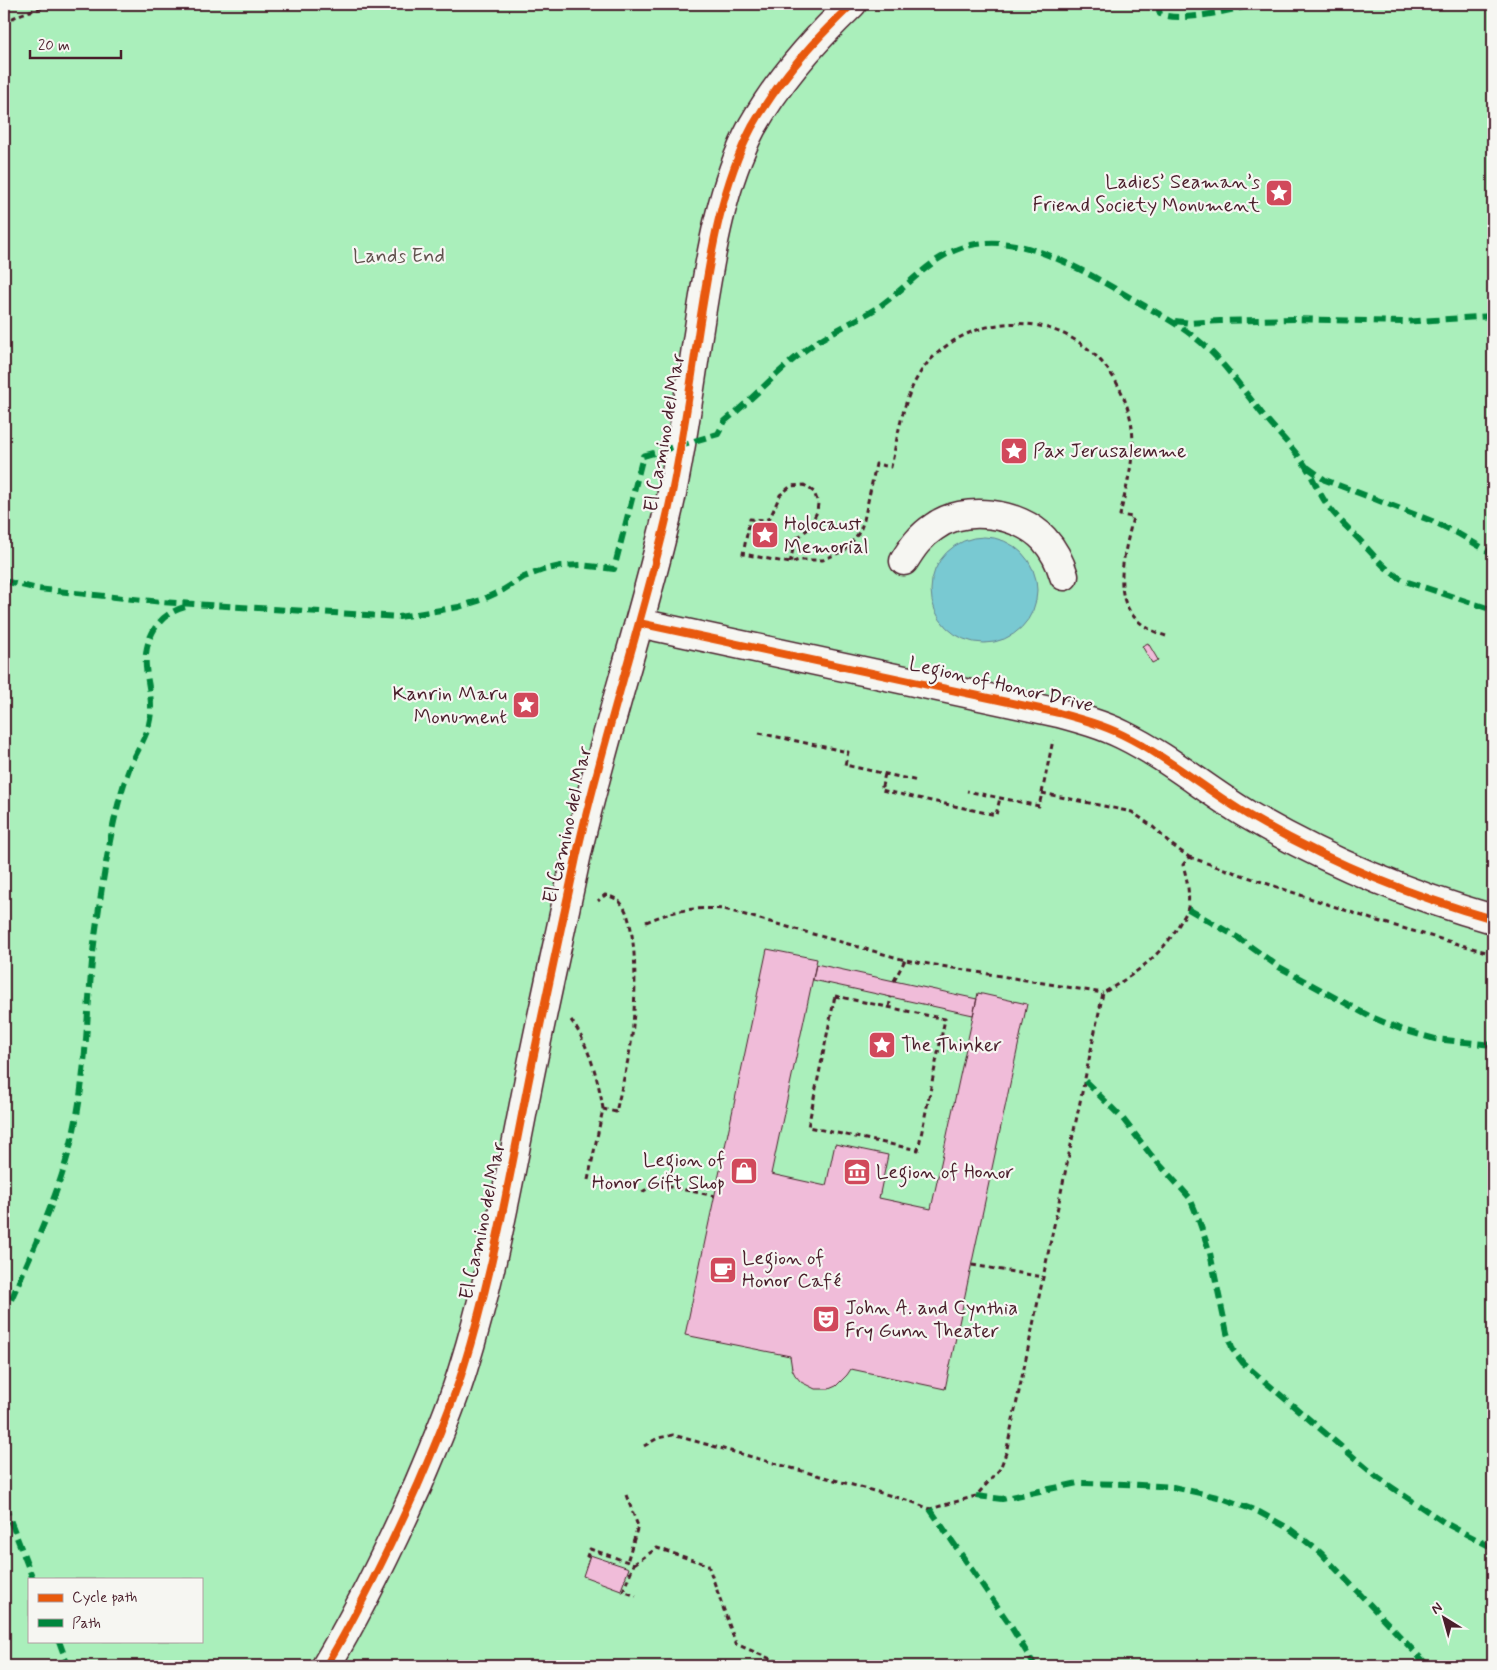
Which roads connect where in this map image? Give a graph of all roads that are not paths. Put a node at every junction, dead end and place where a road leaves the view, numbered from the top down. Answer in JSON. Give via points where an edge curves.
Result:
{"nodes":[{"id":1,"x":852,"y":4,"type":"edge"},
{"id":2,"x":904,"y":561,"type":"dead end"},
{"id":3,"x":1064,"y":576,"type":"dead end"},
{"id":4,"x":639,"y":623,"type":"junction"},
{"id":5,"x":1493,"y":919,"type":"edge"},
{"id":6,"x":326,"y":1666,"type":"edge"}],
"edges":[{"from":1,"to":4,"type":"street","name":"El Camino del Mar","via":[[803,56],[772,96],[751,130],[734,170],[711,254],[670,503]]},
{"from":2,"to":3,"type":"street","via":[[911,548],[935,526],[966,515],[984,514],[1018,522],[1033,530],[1053,550]]},
{"from":4,"to":5,"type":"street","name":"Legion of Honor Drive","via":[[1059,713],[1099,725],[1123,735],[1174,765],[1212,793],[1315,851],[1396,887]]},
{"from":4,"to":6,"type":"street","name":"El Camino del Mar","via":[[580,843],[498,1236],[462,1374],[378,1573]]}]}
